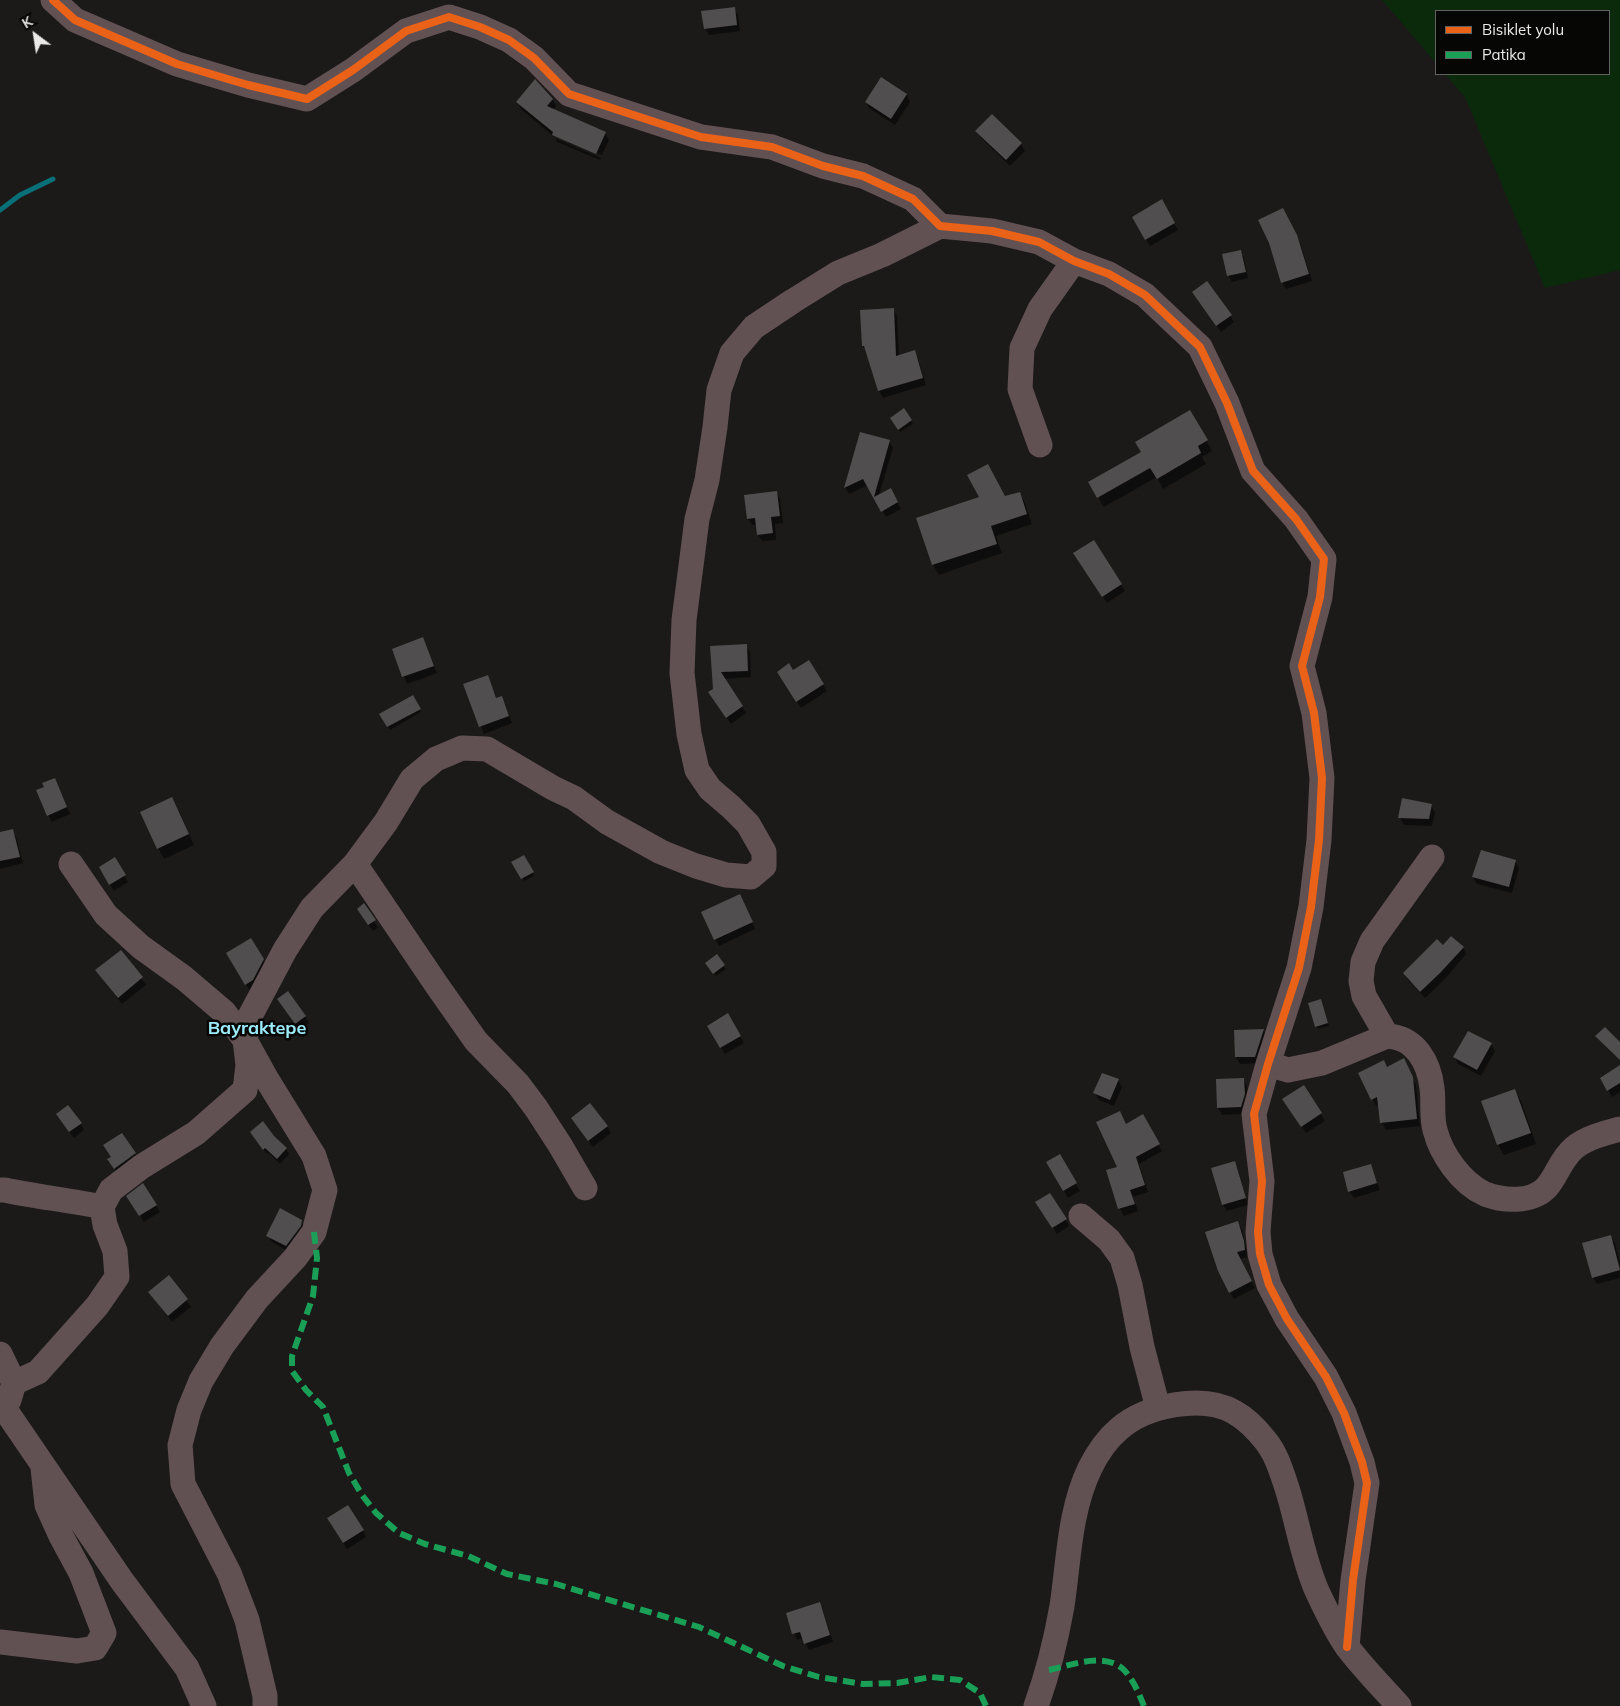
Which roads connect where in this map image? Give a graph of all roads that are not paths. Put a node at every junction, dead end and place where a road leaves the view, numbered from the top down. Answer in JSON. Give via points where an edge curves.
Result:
{"nodes":[{"id":1,"x":53,"y":0,"type":"edge"},
{"id":2,"x":940,"y":226,"type":"junction"},
{"id":3,"x":1074,"y":261,"type":"junction"},
{"id":4,"x":1040,"y":445,"type":"dead end"},
{"id":5,"x":1432,"y":857,"type":"dead end"},
{"id":6,"x":71,"y":864,"type":"dead end"},
{"id":7,"x":355,"y":864,"type":"junction"},
{"id":8,"x":1387,"y":1036,"type":"junction"},
{"id":9,"x":245,"y":1040,"type":"junction"},
{"id":10,"x":1268,"y":1064,"type":"junction"},
{"id":11,"x":1620,"y":1129,"type":"edge"},
{"id":12,"x":585,"y":1188,"type":"dead end"},
{"id":13,"x":0,"y":1190,"type":"edge"},
{"id":14,"x":102,"y":1207,"type":"junction"},
{"id":15,"x":1081,"y":1216,"type":"dead end"},
{"id":16,"x":0,"y":1354,"type":"edge"},
{"id":17,"x":7,"y":1398,"type":"edge"},
{"id":18,"x":1158,"y":1408,"type":"junction"},
{"id":19,"x":43,"y":1466,"type":"junction"},
{"id":20,"x":0,"y":1642,"type":"edge"},
{"id":21,"x":1347,"y":1647,"type":"junction"},
{"id":22,"x":204,"y":1706,"type":"edge"},
{"id":23,"x":265,"y":1706,"type":"edge"},
{"id":24,"x":1036,"y":1706,"type":"edge"},
{"id":25,"x":1399,"y":1706,"type":"edge"}],
"edges":[{"from":1,"to":2,"type":"street","via":[[75,20],[177,64],[307,99],[406,32],[449,17],[509,40],[534,58],[569,94],[701,137],[772,148],[863,176],[913,199]]},
{"from":2,"to":3,"type":"street","via":[[992,231],[1039,242]]},
{"from":2,"to":7,"type":"street","via":[[838,273],[754,327],[732,353],[719,390],[707,480],[697,519],[684,620],[682,673],[696,770],[710,789],[748,824],[764,852],[764,866],[752,877],[726,875],[696,866],[661,852],[607,822],[574,798],[487,749],[462,748],[436,759],[412,779]]},
{"from":3,"to":4,"type":"street","via":[[1040,309],[1022,348],[1020,389]]},
{"from":3,"to":10,"type":"street","via":[[1109,274],[1144,295],[1200,347],[1227,403],[1253,471],[1296,519],[1324,559],[1320,597],[1302,666],[1314,713],[1322,778],[1319,840],[1299,968]]},
{"from":5,"to":8,"type":"street","via":[[1372,940],[1363,962],[1361,981],[1364,996]]},
{"from":6,"to":9,"type":"street","via":[[106,915],[224,1012]]},
{"from":7,"to":9,"type":"street","via":[[312,908],[285,950],[249,1018]]},
{"from":7,"to":12,"type":"street","via":[[476,1041],[518,1084],[536,1108]]},
{"from":8,"to":10,"type":"street","via":[[1322,1063],[1288,1070]]},
{"from":8,"to":11,"type":"street","via":[[1407,1041],[1424,1059],[1432,1088],[1434,1128],[1442,1151],[1467,1182],[1489,1196],[1514,1200],[1537,1194],[1546,1188],[1562,1161],[1575,1147]]},
{"from":9,"to":14,"type":"street","via":[[248,1065],[245,1090],[196,1133],[111,1190]]},
{"from":9,"to":23,"type":"street","via":[[314,1156],[325,1190],[314,1232],[245,1314],[201,1381],[180,1445],[183,1484],[230,1573],[247,1620]]},
{"from":10,"to":21,"type":"street","via":[[1254,1114],[1262,1182],[1258,1232],[1260,1254],[1269,1286],[1326,1377],[1344,1413],[1367,1483]]},
{"from":13,"to":14,"type":"street"},
{"from":14,"to":17,"type":"street","via":[[114,1251],[116,1277],[97,1306],[38,1372]]},
{"from":15,"to":18,"type":"street","via":[[1109,1240],[1122,1258]]},
{"from":16,"to":17,"type":"street"},
{"from":17,"to":19,"type":"street"},
{"from":18,"to":21,"type":"street","via":[[1187,1403],[1216,1404],[1234,1412],[1266,1441],[1278,1462],[1291,1499],[1317,1591]]},
{"from":18,"to":24,"type":"street","via":[[1120,1428],[1090,1467],[1079,1494],[1062,1607],[1049,1670]]},
{"from":19,"to":20,"type":"street","via":[[47,1505],[81,1573],[104,1632],[95,1648],[78,1651]]},
{"from":19,"to":22,"type":"street","via":[[187,1668]]},
{"from":21,"to":25,"type":"street"}]}
